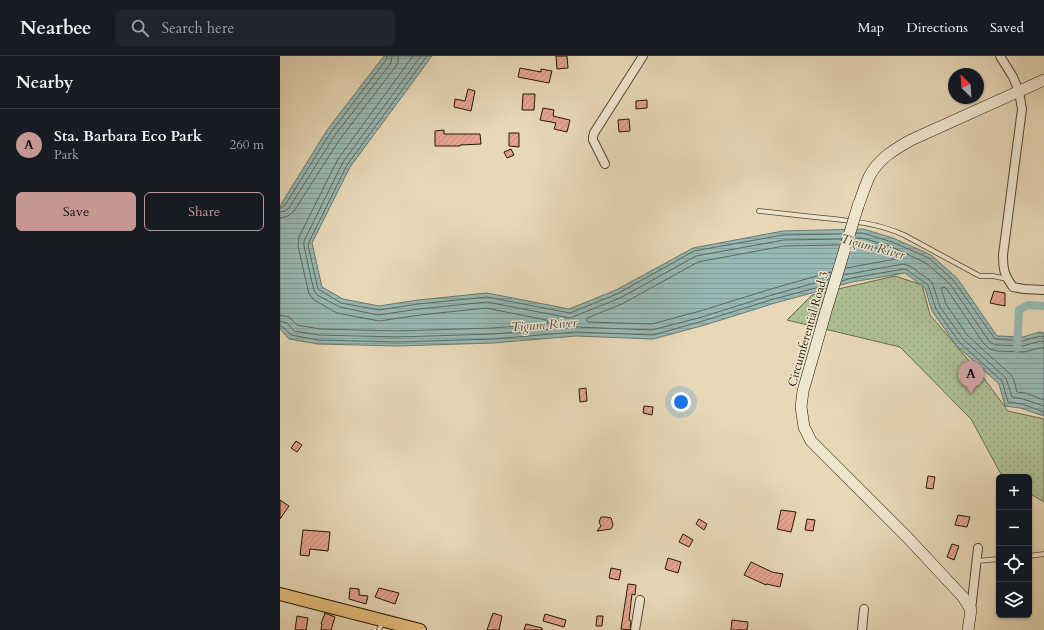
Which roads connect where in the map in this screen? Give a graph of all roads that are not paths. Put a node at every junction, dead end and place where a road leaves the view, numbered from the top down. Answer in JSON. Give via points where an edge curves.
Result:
{"nodes":[{"id":1,"x":643,"y":56,"type":"edge"},
{"id":2,"x":1000,"y":56,"type":"edge"},
{"id":3,"x":1044,"y":80,"type":"edge"},
{"id":4,"x":1019,"y":92,"type":"junction"},
{"id":5,"x":605,"y":164,"type":"dead end"},
{"id":6,"x":759,"y":211,"type":"dead end"},
{"id":7,"x":1007,"y":278,"type":"junction"},
{"id":8,"x":1044,"y":290,"type":"edge"},
{"id":9,"x":978,"y":548,"type":"dead end"},
{"id":10,"x":1044,"y":554,"type":"edge"},
{"id":11,"x":1032,"y":556,"type":"edge"},
{"id":12,"x":996,"y":559,"type":"edge"},
{"id":13,"x":977,"y":561,"type":"junction"},
{"id":14,"x":280,"y":594,"type":"edge"},
{"id":15,"x":640,"y":600,"type":"dead end"},
{"id":16,"x":864,"y":609,"type":"dead end"},
{"id":17,"x":971,"y":610,"type":"junction"},
{"id":18,"x":381,"y":625,"type":"edge"},
{"id":19,"x":420,"y":630,"type":"edge"},
{"id":20,"x":635,"y":630,"type":"edge"},
{"id":21,"x":862,"y":630,"type":"edge"},
{"id":22,"x":968,"y":630,"type":"edge"}],
"edges":[{"from":1,"to":5,"type":"street","via":[[594,133],[593,140]]},
{"from":2,"to":4,"type":"street"},
{"from":3,"to":4,"type":"main road","name":"Circumferential Road 3"},
{"from":4,"to":7,"type":"street","via":[[1022,109],[1003,255],[1003,267]]},
{"from":4,"to":17,"type":"main road","name":"Circumferential Road 3","bridge":true,"via":[[911,140],[879,162],[870,176],[858,206],[803,391],[801,407],[804,426],[811,441],[907,537],[963,597]]},
{"from":6,"to":7,"type":"lane","via":[[852,220],[879,226],[892,230],[980,276]]},
{"from":7,"to":8,"type":"street","via":[[1013,287]]},
{"from":9,"to":13,"type":"street"},
{"from":10,"to":11,"type":"lane"},
{"from":12,"to":13,"type":"lane"},
{"from":13,"to":17,"type":"street"},
{"from":14,"to":18,"type":"main road"},
{"from":15,"to":20,"type":"street"},
{"from":16,"to":21,"type":"street"},
{"from":17,"to":22,"type":"main road"},
{"from":18,"to":19,"type":"main road"}]}
